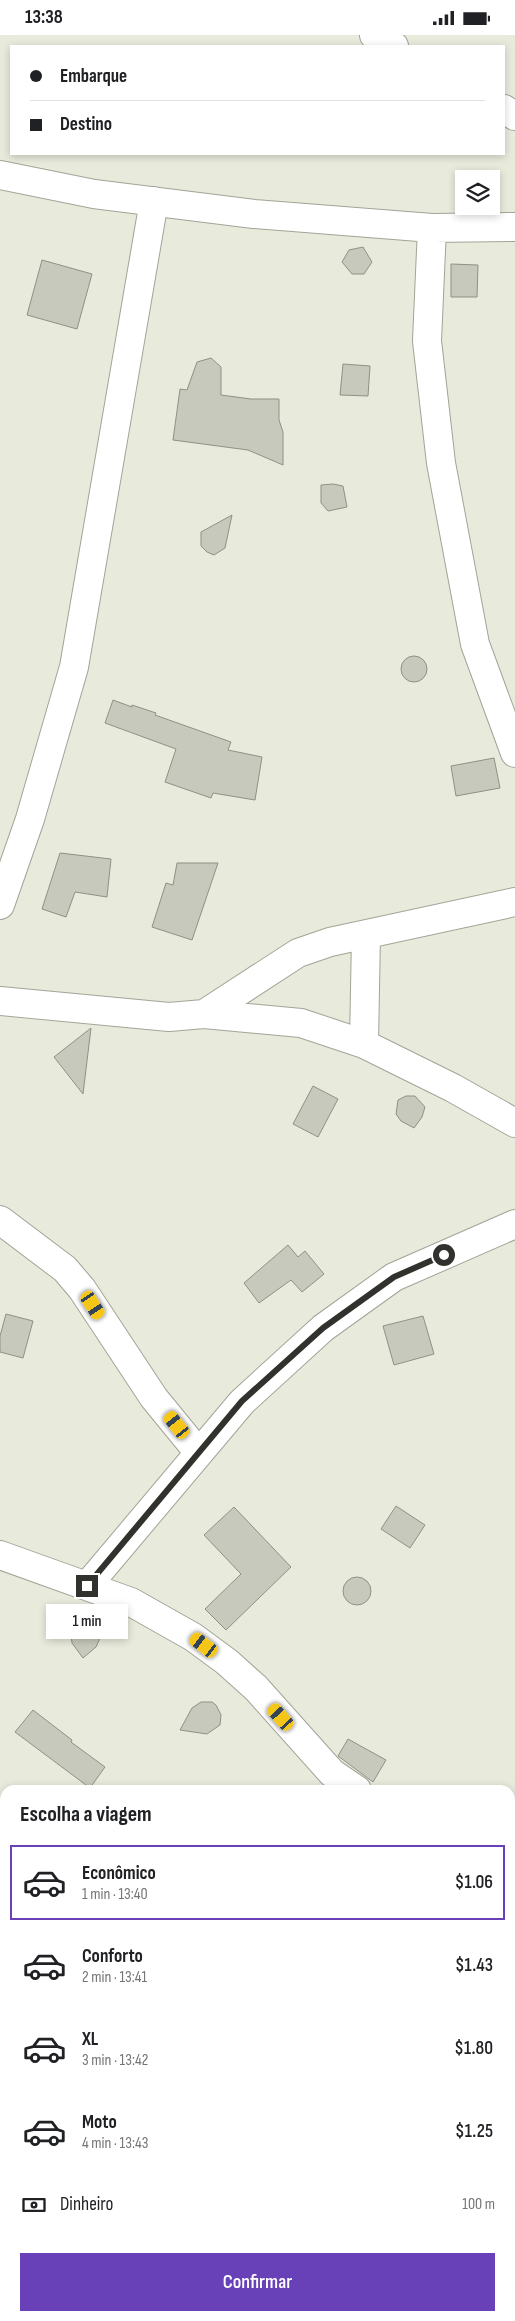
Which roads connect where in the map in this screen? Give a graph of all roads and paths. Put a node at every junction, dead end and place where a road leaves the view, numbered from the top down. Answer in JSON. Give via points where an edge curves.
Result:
{"nodes":[{"id":1,"x":374,"y":35,"type":"edge"},
{"id":2,"x":392,"y":45,"type":"edge"},
{"id":3,"x":0,"y":175,"type":"edge"},
{"id":4,"x":154,"y":201,"type":"junction"},
{"id":5,"x":515,"y":227,"type":"edge"},
{"id":6,"x":432,"y":228,"type":"junction"},
{"id":7,"x":515,"y":753,"type":"edge"},
{"id":8,"x":515,"y":902,"type":"edge"},
{"id":9,"x":0,"y":905,"type":"edge"},
{"id":10,"x":366,"y":935,"type":"junction"},
{"id":11,"x":0,"y":1001,"type":"edge"},
{"id":12,"x":204,"y":1014,"type":"junction"},
{"id":13,"x":364,"y":1044,"type":"junction"},
{"id":14,"x":515,"y":1123,"type":"edge"},
{"id":15,"x":0,"y":1219,"type":"edge"},
{"id":16,"x":515,"y":1224,"type":"edge"},
{"id":17,"x":199,"y":1453,"type":"junction"},
{"id":18,"x":0,"y":1555,"type":"edge"},
{"id":19,"x":87,"y":1586,"type":"junction"},
{"id":20,"x":350,"y":1785,"type":"edge"}],
"edges":[{"from":1,"to":2,"type":"street"},
{"from":3,"to":4,"type":"street","via":[[94,194]]},
{"from":4,"to":6,"type":"street","via":[[254,214]]},
{"from":4,"to":9,"type":"street","via":[[74,667],[30,819]]},
{"from":5,"to":6,"type":"street"},
{"from":6,"to":7,"type":"street","via":[[427,341],[441,463],[475,644]]},
{"from":8,"to":10,"type":"street"},
{"from":10,"to":12,"type":"street","via":[[298,953]]},
{"from":10,"to":13,"type":"street"},
{"from":11,"to":12,"type":"street","via":[[169,1017]]},
{"from":12,"to":13,"type":"street","via":[[301,1023]]},
{"from":13,"to":14,"type":"street"},
{"from":15,"to":17,"type":"street","via":[[65,1269],[82,1289],[154,1398]]},
{"from":16,"to":17,"type":"street","via":[[394,1277],[323,1328],[242,1401]]},
{"from":17,"to":19,"type":"street"},
{"from":18,"to":19,"type":"street"},
{"from":19,"to":20,"type":"street","via":[[131,1602],[193,1637],[227,1662],[256,1688],[332,1773]]}]}
